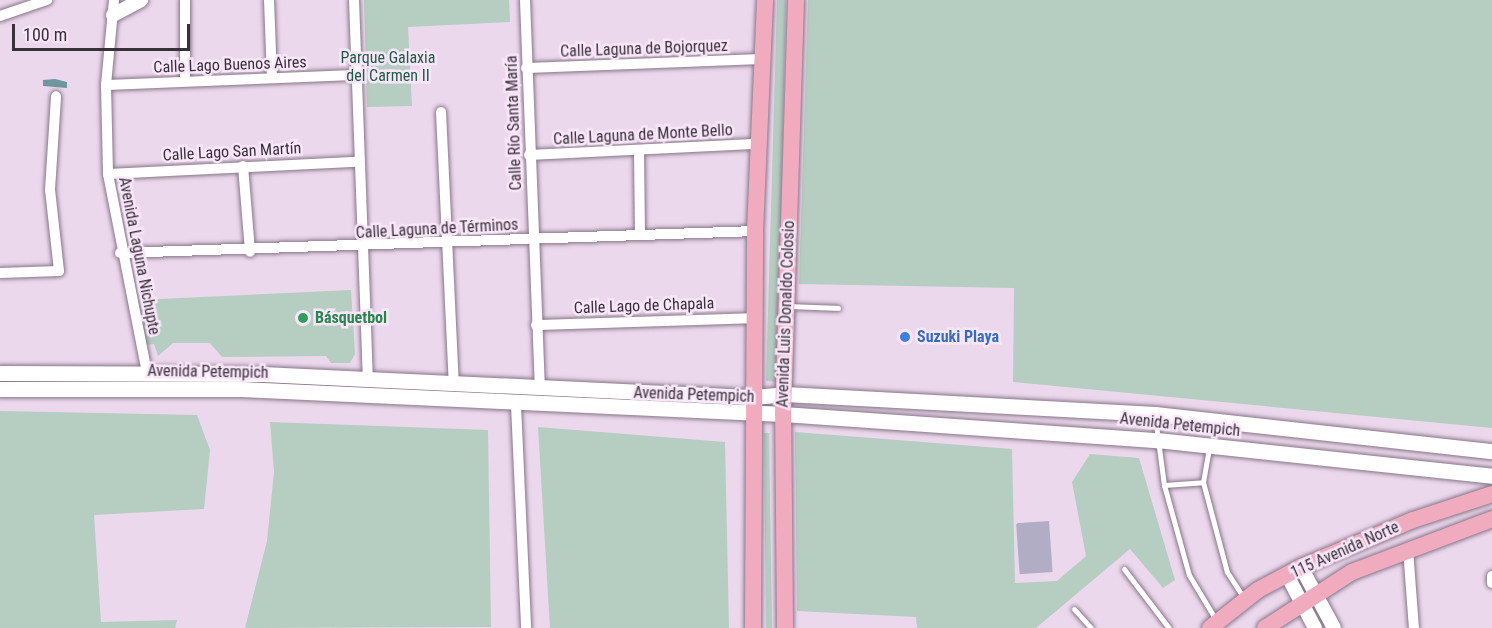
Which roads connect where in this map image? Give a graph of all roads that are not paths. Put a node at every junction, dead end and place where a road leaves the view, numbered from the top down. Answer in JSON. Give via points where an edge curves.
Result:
{"nodes":[{"id":1,"x":47,"y":0,"type":"edge"},
{"id":2,"x":114,"y":0,"type":"edge"},
{"id":3,"x":141,"y":0,"type":"edge"},
{"id":4,"x":184,"y":0,"type":"edge"},
{"id":5,"x":269,"y":0,"type":"edge"},
{"id":6,"x":354,"y":0,"type":"edge"},
{"id":7,"x":525,"y":0,"type":"edge"},
{"id":8,"x":765,"y":0,"type":"edge"},
{"id":9,"x":796,"y":0,"type":"edge"},
{"id":10,"x":112,"y":15,"type":"junction"},
{"id":11,"x":0,"y":16,"type":"edge"},
{"id":12,"x":763,"y":59,"type":"junction"},
{"id":13,"x":526,"y":68,"type":"junction"},
{"id":14,"x":355,"y":75,"type":"junction"},
{"id":15,"x":272,"y":78,"type":"junction"},
{"id":16,"x":185,"y":81,"type":"junction"},
{"id":17,"x":106,"y":85,"type":"junction"},
{"id":18,"x":56,"y":96,"type":"dead end"},
{"id":19,"x":441,"y":112,"type":"dead end"},
{"id":20,"x":758,"y":144,"type":"junction"},
{"id":21,"x":639,"y":152,"type":"junction"},
{"id":22,"x":529,"y":155,"type":"junction"},
{"id":23,"x":357,"y":162,"type":"junction"},
{"id":24,"x":243,"y":166,"type":"junction"},
{"id":25,"x":108,"y":174,"type":"junction"},
{"id":26,"x":755,"y":231,"type":"junction"},
{"id":27,"x":640,"y":235,"type":"junction"},
{"id":28,"x":533,"y":239,"type":"junction"},
{"id":29,"x":448,"y":244,"type":"junction"},
{"id":30,"x":363,"y":247,"type":"junction"},
{"id":31,"x":249,"y":252,"type":"junction"},
{"id":32,"x":120,"y":253,"type":"junction"},
{"id":33,"x":0,"y":273,"type":"edge"},
{"id":34,"x":785,"y":306,"type":"junction"},
{"id":35,"x":838,"y":308,"type":"dead end"},
{"id":36,"x":754,"y":318,"type":"junction"},
{"id":37,"x":536,"y":325,"type":"junction"},
{"id":38,"x":147,"y":372,"type":"junction"},
{"id":39,"x":0,"y":373,"type":"edge"},
{"id":40,"x":368,"y":380,"type":"junction"},
{"id":41,"x":454,"y":384,"type":"junction"},
{"id":42,"x":0,"y":389,"type":"edge"},
{"id":43,"x":540,"y":389,"type":"junction"},
{"id":44,"x":785,"y":394,"type":"junction"},
{"id":45,"x":753,"y":397,"type":"junction"},
{"id":46,"x":516,"y":405,"type":"junction"},
{"id":47,"x":783,"y":414,"type":"junction"},
{"id":48,"x":1155,"y":414,"type":"junction"},
{"id":49,"x":752,"y":416,"type":"junction"},
{"id":50,"x":1157,"y":440,"type":"junction"},
{"id":51,"x":1210,"y":446,"type":"junction"},
{"id":52,"x":1492,"y":451,"type":"edge"},
{"id":53,"x":1492,"y":476,"type":"edge"},
{"id":54,"x":1203,"y":482,"type":"junction"},
{"id":55,"x":1164,"y":485,"type":"junction"},
{"id":56,"x":1492,"y":494,"type":"edge"},
{"id":57,"x":1492,"y":519,"type":"edge"},
{"id":58,"x":1408,"y":549,"type":"junction"},
{"id":59,"x":1124,"y":569,"type":"dead end"},
{"id":60,"x":1294,"y":571,"type":"junction"},
{"id":61,"x":1491,"y":576,"type":"edge"},
{"id":62,"x":1492,"y":583,"type":"edge"},
{"id":63,"x":1308,"y":598,"type":"junction"},
{"id":64,"x":1245,"y":600,"type":"junction"},
{"id":65,"x":1074,"y":609,"type":"dead end"},
{"id":66,"x":1213,"y":625,"type":"edge"},
{"id":67,"x":526,"y":628,"type":"edge"},
{"id":68,"x":753,"y":628,"type":"edge"},
{"id":69,"x":785,"y":628,"type":"edge"},
{"id":70,"x":1091,"y":628,"type":"edge"},
{"id":71,"x":1169,"y":628,"type":"edge"},
{"id":72,"x":1265,"y":628,"type":"edge"},
{"id":73,"x":1315,"y":628,"type":"edge"},
{"id":74,"x":1334,"y":628,"type":"edge"},
{"id":75,"x":1414,"y":628,"type":"edge"}],
"edges":[{"from":1,"to":11,"type":"street"},
{"from":2,"to":10,"type":"street","name":"Avenida Laguna Nichupte"},
{"from":3,"to":10,"type":"street"},
{"from":4,"to":16,"type":"street"},
{"from":5,"to":15,"type":"street"},
{"from":6,"to":14,"type":"street"},
{"from":7,"to":13,"type":"street","name":"Calle Río Santa María"},
{"from":8,"to":12,"type":"main road","name":"Avenida Luis Donaldo Colosio"},
{"from":9,"to":34,"type":"main road","name":"Avenida Luis Donaldo Colosio"},
{"from":10,"to":17,"type":"street","name":"Avenida Laguna Nichupte"},
{"from":12,"to":13,"type":"street","name":"Calle Laguna de Bojorquez"},
{"from":12,"to":20,"type":"main road","name":"Avenida Luis Donaldo Colosio"},
{"from":13,"to":22,"type":"street","name":"Calle Río Santa María"},
{"from":14,"to":15,"type":"street","name":"Calle Lago Buenos Aires"},
{"from":14,"to":23,"type":"street"},
{"from":15,"to":16,"type":"street","name":"Calle Lago Buenos Aires"},
{"from":16,"to":17,"type":"street","name":"Calle Lago Buenos Aires"},
{"from":17,"to":25,"type":"street","name":"Avenida Laguna Nichupte"},
{"from":18,"to":33,"type":"street","via":[[50,190],[59,262],[52,274]]},
{"from":19,"to":29,"type":"street"},
{"from":20,"to":21,"type":"street","name":"Calle Laguna de Monte Bello"},
{"from":20,"to":26,"type":"main road","name":"Avenida Luis Donaldo Colosio"},
{"from":21,"to":22,"type":"street","name":"Calle Laguna de Monte Bello"},
{"from":21,"to":27,"type":"street"},
{"from":22,"to":28,"type":"street","name":"Calle Río Santa María"},
{"from":23,"to":24,"type":"street","name":"Calle Lago San Martín"},
{"from":23,"to":30,"type":"street"},
{"from":24,"to":25,"type":"street","name":"Calle Lago San Martín"},
{"from":24,"to":31,"type":"street"},
{"from":25,"to":32,"type":"street","name":"Avenida Laguna Nichupte"},
{"from":26,"to":27,"type":"street","name":"Calle Laguna de Términos"},
{"from":26,"to":36,"type":"main road","name":"Avenida Luis Donaldo Colosio"},
{"from":27,"to":28,"type":"street","name":"Calle Laguna de Términos"},
{"from":28,"to":29,"type":"street","name":"Calle Laguna de Términos"},
{"from":28,"to":37,"type":"street","name":"Calle Río Santa María"},
{"from":29,"to":30,"type":"street","name":"Calle Laguna de Términos"},
{"from":29,"to":41,"type":"street"},
{"from":30,"to":31,"type":"street","name":"Calle Laguna de Términos"},
{"from":30,"to":40,"type":"street"},
{"from":31,"to":32,"type":"street","name":"Calle Laguna de Términos"},
{"from":32,"to":38,"type":"street","name":"Avenida Laguna Nichupte"},
{"from":34,"to":35,"type":"lane"},
{"from":34,"to":44,"type":"main road","name":"Avenida Luis Donaldo Colosio"},
{"from":36,"to":37,"type":"street","name":"Calle Lago de Chapala"},
{"from":36,"to":45,"type":"main road","name":"Avenida Luis Donaldo Colosio"},
{"from":37,"to":43,"type":"street","name":"Calle Río Santa María"},
{"from":38,"to":39,"type":"main road","name":"Avenida Petempich"},
{"from":38,"to":40,"type":"main road","name":"Avenida Petempich"},
{"from":40,"to":41,"type":"main road","name":"Avenida Petempich"},
{"from":41,"to":43,"type":"main road","name":"Avenida Petempich"},
{"from":42,"to":46,"type":"main road","name":"Avenida Petempich","via":[[241,389]]},
{"from":43,"to":45,"type":"main road","name":"Avenida Petempich"},
{"from":44,"to":45,"type":"main road","name":"Avenida Petempich"},
{"from":44,"to":47,"type":"main road","name":"Avenida Luis Donaldo Colosio"},
{"from":44,"to":48,"type":"main road","name":"Avenida Petempich"},
{"from":45,"to":49,"type":"main road","name":"Avenida Luis Donaldo Colosio"},
{"from":46,"to":49,"type":"main road","name":"Avenida Petempich"},
{"from":46,"to":67,"type":"street"},
{"from":47,"to":49,"type":"main road","name":"Avenida Petempich"},
{"from":47,"to":50,"type":"main road","name":"Avenida Petempich"},
{"from":47,"to":69,"type":"main road","name":"Avenida Luis Donaldo Colosio"},
{"from":48,"to":50,"type":"lane"},
{"from":48,"to":52,"type":"main road","name":"Avenida Petempich"},
{"from":49,"to":68,"type":"main road","name":"Avenida Luis Donaldo Colosio"},
{"from":50,"to":51,"type":"main road","name":"Avenida Petempich"},
{"from":50,"to":55,"type":"lane"},
{"from":51,"to":53,"type":"main road","name":"Avenida Petempich"},
{"from":51,"to":54,"type":"lane"},
{"from":54,"to":55,"type":"lane"},
{"from":54,"to":64,"type":"lane","via":[[1227,572]]},
{"from":55,"to":66,"type":"lane","via":[[1189,575]]},
{"from":56,"to":60,"type":"main road","name":"115 Avenida Norte","via":[[1413,520]]},
{"from":57,"to":58,"type":"main road","name":"115 Avenida Norte"},
{"from":58,"to":63,"type":"main road","name":"115 Avenida Norte"},
{"from":58,"to":75,"type":"street"},
{"from":59,"to":71,"type":"lane"},
{"from":60,"to":63,"type":"street"},
{"from":60,"to":64,"type":"main road","name":"115 Avenida Norte"},
{"from":61,"to":62,"type":"street"},
{"from":63,"to":72,"type":"main road","name":"115 Avenida Norte"},
{"from":63,"to":73,"type":"street"},
{"from":63,"to":74,"type":"street"},
{"from":64,"to":66,"type":"main road","name":"115 Avenida Norte"},
{"from":65,"to":70,"type":"lane"}]}
